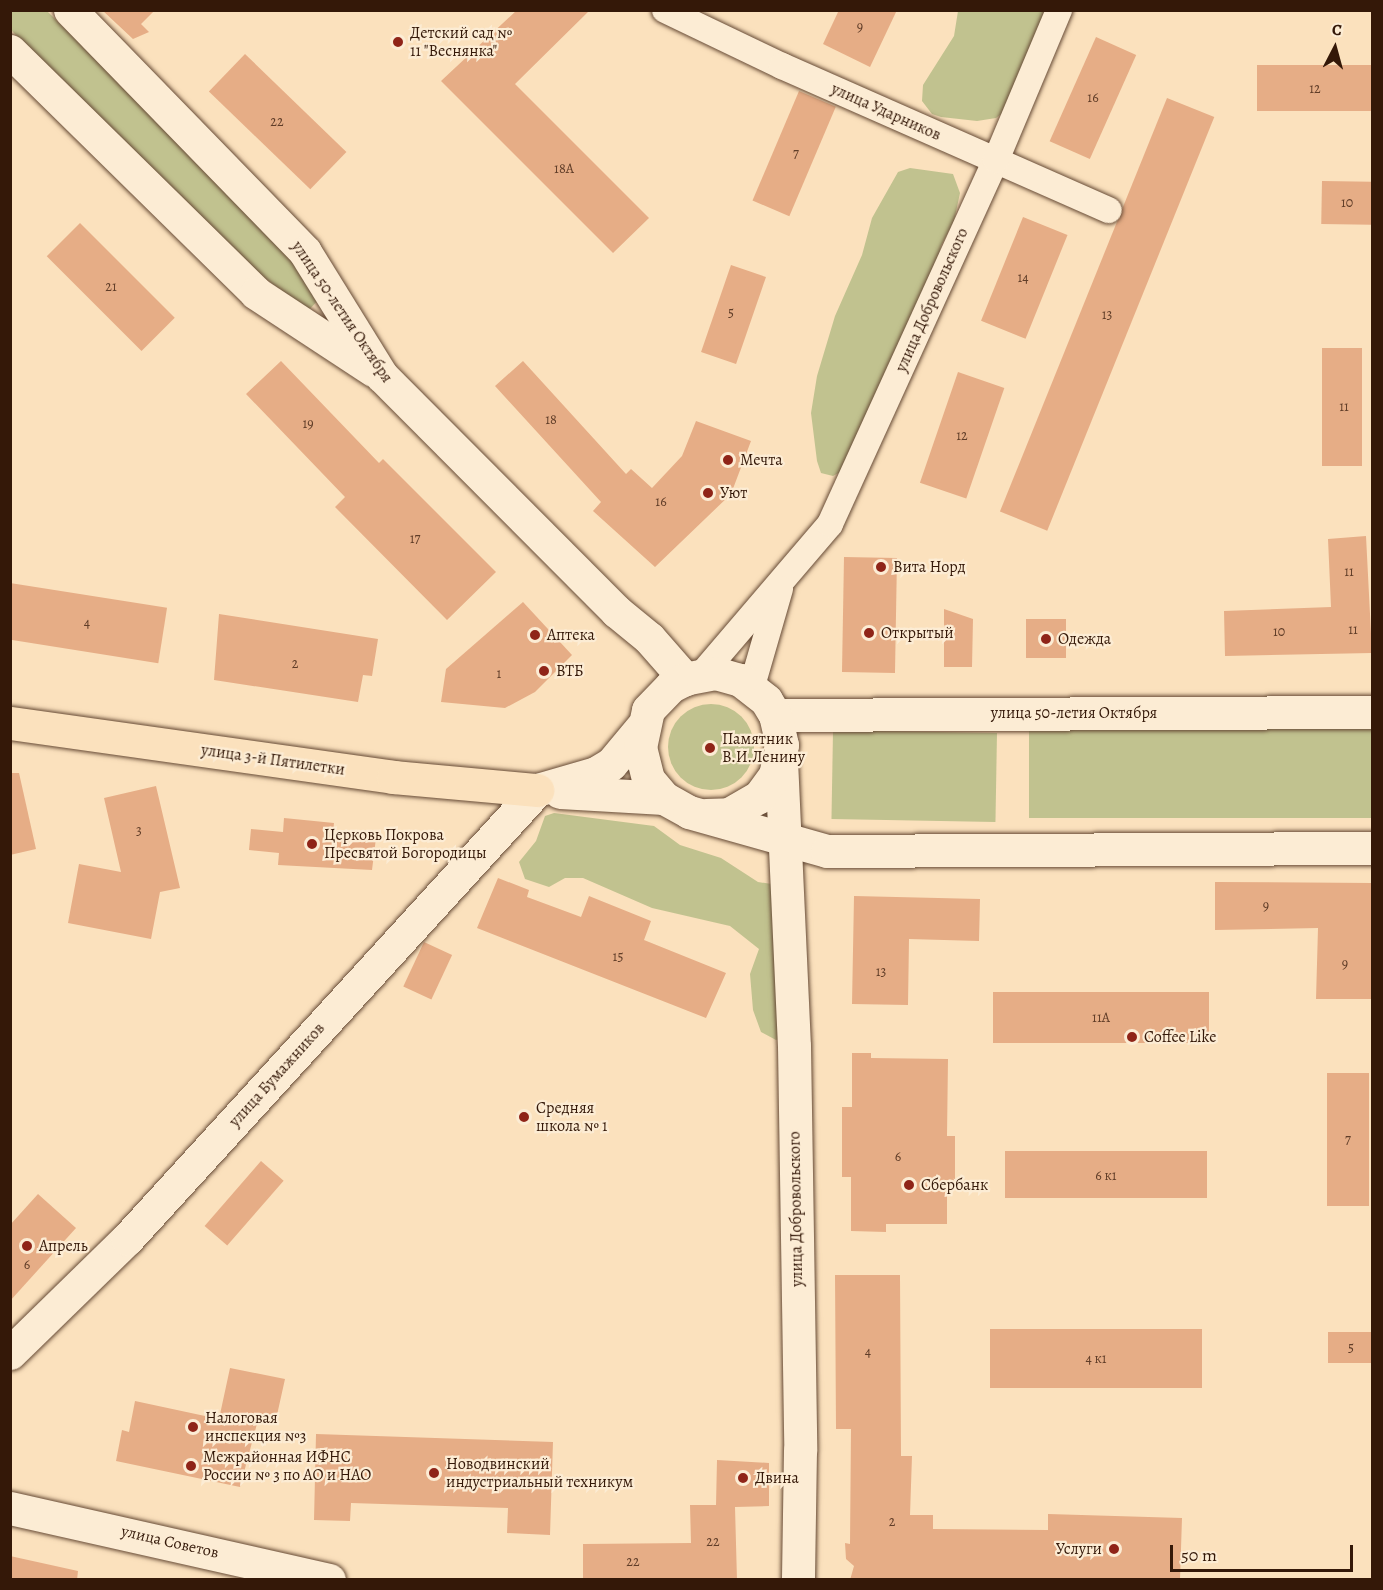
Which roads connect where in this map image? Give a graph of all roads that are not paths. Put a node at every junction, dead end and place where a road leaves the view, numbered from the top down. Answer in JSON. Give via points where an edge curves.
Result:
{"nodes":[{"id":1,"x":70,"y":10,"type":"edge"},
{"id":2,"x":665,"y":10,"type":"edge"},
{"id":3,"x":1059,"y":10,"type":"edge"},
{"id":4,"x":10,"y":51,"type":"edge"},
{"id":5,"x":996,"y":160,"type":"junction"},
{"id":6,"x":1109,"y":210,"type":"dead end"},
{"id":7,"x":382,"y":376,"type":"junction"},
{"id":8,"x":784,"y":577,"type":"junction"},
{"id":9,"x":616,"y":611,"type":"junction"},
{"id":10,"x":693,"y":676,"type":"junction"},
{"id":11,"x":752,"y":686,"type":"junction"},
{"id":12,"x":658,"y":697,"type":"junction"},
{"id":13,"x":1372,"y":712,"type":"edge"},
{"id":14,"x":776,"y":715,"type":"junction"},
{"id":15,"x":10,"y":723,"type":"edge"},
{"id":16,"x":642,"y":727,"type":"junction"},
{"id":17,"x":781,"y":758,"type":"junction"},
{"id":18,"x":537,"y":790,"type":"junction"},
{"id":19,"x":664,"y":798,"type":"junction"},
{"id":20,"x":706,"y":815,"type":"junction"},
{"id":21,"x":786,"y":837,"type":"junction"},
{"id":22,"x":1372,"y":848,"type":"edge"},
{"id":23,"x":10,"y":1353,"type":"edge"},
{"id":24,"x":10,"y":1508,"type":"edge"},
{"id":25,"x":799,"y":1579,"type":"edge"},
{"id":26,"x":329,"y":1580,"type":"edge"}],
"edges":[{"from":1,"to":7,"type":"main road","name":"улица 50-летия Октября","via":[[305,252]]},
{"from":2,"to":5,"type":"street","name":"улица Ударников"},
{"from":3,"to":5,"type":"street","name":"улица Добровольского"},
{"from":4,"to":7,"type":"main road","via":[[256,292]]},
{"from":5,"to":6,"type":"street","name":"улица Ударников"},
{"from":5,"to":8,"type":"street","name":"улица Добровольского","via":[[830,524]]},
{"from":7,"to":9,"type":"main road","name":"улица 50-летия Октября"},
{"from":8,"to":10,"type":"street","name":"улица Добровольского"},
{"from":8,"to":11,"type":"street"},
{"from":9,"to":10,"type":"main road"},
{"from":9,"to":12,"type":"main road","via":[[640,647]]},
{"from":10,"to":11,"type":"main road","via":[[726,675]]},
{"from":10,"to":12,"type":"main road"},
{"from":11,"to":14,"type":"main road"},
{"from":12,"to":16,"type":"main road"},
{"from":13,"to":14,"type":"main road","name":"улица 50-летия Октября"},
{"from":14,"to":17,"type":"main road","via":[[781,731]]},
{"from":15,"to":18,"type":"main road","name":"улица 3-й Пятилетки","via":[[393,777]]},
{"from":16,"to":18,"type":"main road","via":[[610,764],[596,773]]},
{"from":16,"to":19,"type":"main road","via":[[643,766]]},
{"from":17,"to":20,"type":"main road","via":[[775,775],[759,797],[729,814]]},
{"from":17,"to":21,"type":"main road","name":"улица Добровольского"},
{"from":18,"to":19,"type":"main road"},
{"from":18,"to":23,"type":"main road","name":"улица Бумажников","via":[[127,1239]]},
{"from":19,"to":20,"type":"main road","via":[[689,812]]},
{"from":20,"to":21,"type":"main road"},
{"from":21,"to":22,"type":"main road","via":[[827,851]]},
{"from":21,"to":25,"type":"main road","name":"улица Добровольского","via":[[794,1046]]},
{"from":24,"to":26,"type":"main road","name":"улица Советов"}]}
